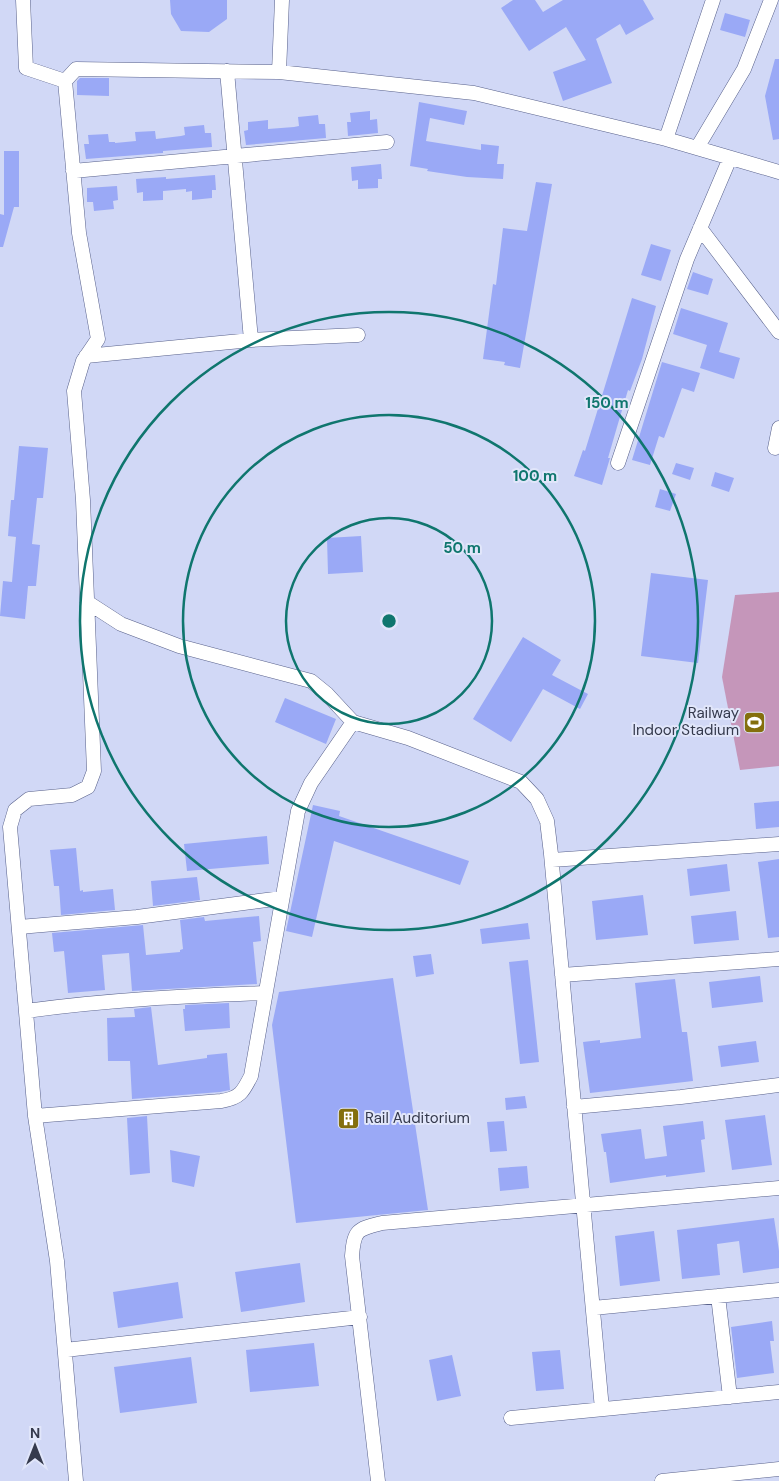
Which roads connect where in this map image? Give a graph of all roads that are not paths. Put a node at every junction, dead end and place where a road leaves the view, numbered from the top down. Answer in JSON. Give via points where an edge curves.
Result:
{"nodes":[{"id":1,"x":23,"y":0,"type":"edge"},
{"id":2,"x":282,"y":0,"type":"edge"},
{"id":3,"x":713,"y":0,"type":"edge"},
{"id":4,"x":771,"y":0,"type":"edge"},
{"id":5,"x":227,"y":71,"type":"junction"},
{"id":6,"x":279,"y":72,"type":"junction"},
{"id":7,"x":65,"y":81,"type":"junction"},
{"id":8,"x":666,"y":139,"type":"junction"},
{"id":9,"x":387,"y":142,"type":"dead end"},
{"id":10,"x":697,"y":148,"type":"junction"},
{"id":11,"x":234,"y":156,"type":"junction"},
{"id":12,"x":730,"y":158,"type":"junction"},
{"id":13,"x":73,"y":171,"type":"junction"},
{"id":14,"x":779,"y":172,"type":"edge"},
{"id":15,"x":700,"y":228,"type":"junction"},
{"id":16,"x":779,"y":332,"type":"edge"},
{"id":17,"x":358,"y":335,"type":"dead end"},
{"id":18,"x":251,"y":340,"type":"junction"},
{"id":19,"x":86,"y":356,"type":"junction"},
{"id":20,"x":779,"y":428,"type":"edge"},
{"id":21,"x":776,"y":448,"type":"dead end"},
{"id":22,"x":618,"y":463,"type":"dead end"},
{"id":23,"x":87,"y":602,"type":"junction"},
{"id":24,"x":353,"y":722,"type":"junction"},
{"id":25,"x":779,"y":844,"type":"edge"},
{"id":26,"x":552,"y":860,"type":"junction"},
{"id":27,"x":282,"y":898,"type":"junction"},
{"id":28,"x":19,"y":927,"type":"junction"},
{"id":29,"x":779,"y":958,"type":"edge"},
{"id":30,"x":562,"y":975,"type":"junction"},
{"id":31,"x":265,"y":993,"type":"junction"},
{"id":32,"x":26,"y":1011,"type":"junction"},
{"id":33,"x":779,"y":1085,"type":"edge"},
{"id":34,"x":574,"y":1107,"type":"junction"},
{"id":35,"x":35,"y":1116,"type":"junction"},
{"id":36,"x":779,"y":1188,"type":"edge"},
{"id":37,"x":584,"y":1206,"type":"junction"},
{"id":38,"x":779,"y":1290,"type":"edge"},
{"id":39,"x":718,"y":1296,"type":"junction"},
{"id":40,"x":593,"y":1308,"type":"junction"},
{"id":41,"x":360,"y":1317,"type":"junction"},
{"id":42,"x":65,"y":1350,"type":"junction"},
{"id":43,"x":779,"y":1392,"type":"edge"},
{"id":44,"x":730,"y":1397,"type":"junction"},
{"id":45,"x":602,"y":1409,"type":"junction"},
{"id":46,"x":510,"y":1418,"type":"dead end"},
{"id":47,"x":779,"y":1469,"type":"edge"},
{"id":48,"x":76,"y":1481,"type":"edge"},
{"id":49,"x":378,"y":1481,"type":"edge"},
{"id":50,"x":662,"y":1481,"type":"edge"}],
"edges":[{"from":1,"to":7,"type":"street","via":[[26,68]]},
{"from":2,"to":6,"type":"street"},
{"from":3,"to":8,"type":"street"},
{"from":4,"to":10,"type":"street","via":[[744,69]]},
{"from":5,"to":6,"type":"street"},
{"from":5,"to":7,"type":"street","via":[[76,70]]},
{"from":5,"to":11,"type":"street"},
{"from":6,"to":8,"type":"street","via":[[474,93]]},
{"from":7,"to":13,"type":"street"},
{"from":8,"to":10,"type":"street"},
{"from":9,"to":11,"type":"street"},
{"from":10,"to":12,"type":"street"},
{"from":11,"to":13,"type":"street"},
{"from":11,"to":18,"type":"street"},
{"from":12,"to":14,"type":"street"},
{"from":12,"to":15,"type":"street"},
{"from":13,"to":19,"type":"street","via":[[79,233],[98,339]]},
{"from":15,"to":16,"type":"street"},
{"from":15,"to":22,"type":"street"},
{"from":17,"to":18,"type":"street"},
{"from":18,"to":19,"type":"street"},
{"from":19,"to":23,"type":"street","via":[[74,391]]},
{"from":20,"to":21,"type":"street"},
{"from":23,"to":24,"type":"street","via":[[121,624],[179,646],[311,681]]},
{"from":23,"to":28,"type":"street","via":[[94,770],[88,788],[72,795],[29,799],[15,810],[10,827]]},
{"from":24,"to":26,"type":"street","via":[[408,738],[521,782],[537,799],[547,821]]},
{"from":24,"to":27,"type":"street","via":[[311,783],[298,811]]},
{"from":25,"to":26,"type":"street"},
{"from":26,"to":30,"type":"street"},
{"from":27,"to":28,"type":"street","via":[[137,917]]},
{"from":27,"to":31,"type":"street"},
{"from":28,"to":32,"type":"street"},
{"from":29,"to":30,"type":"street"},
{"from":30,"to":34,"type":"street"},
{"from":31,"to":32,"type":"street","via":[[166,997]]},
{"from":31,"to":35,"type":"street","via":[[251,1076],[244,1091],[234,1099]]},
{"from":32,"to":35,"type":"street"},
{"from":33,"to":34,"type":"street"},
{"from":34,"to":37,"type":"street"},
{"from":35,"to":42,"type":"street","via":[[57,1261]]},
{"from":36,"to":37,"type":"street"},
{"from":37,"to":40,"type":"street"},
{"from":37,"to":41,"type":"street","via":[[382,1223],[361,1228],[353,1240],[352,1256]]},
{"from":38,"to":39,"type":"street"},
{"from":39,"to":40,"type":"street"},
{"from":39,"to":44,"type":"street"},
{"from":40,"to":45,"type":"street"},
{"from":41,"to":42,"type":"street"},
{"from":41,"to":49,"type":"street"},
{"from":42,"to":48,"type":"street"},
{"from":43,"to":44,"type":"street"},
{"from":44,"to":45,"type":"street"},
{"from":45,"to":46,"type":"street"},
{"from":47,"to":50,"type":"street"}]}
